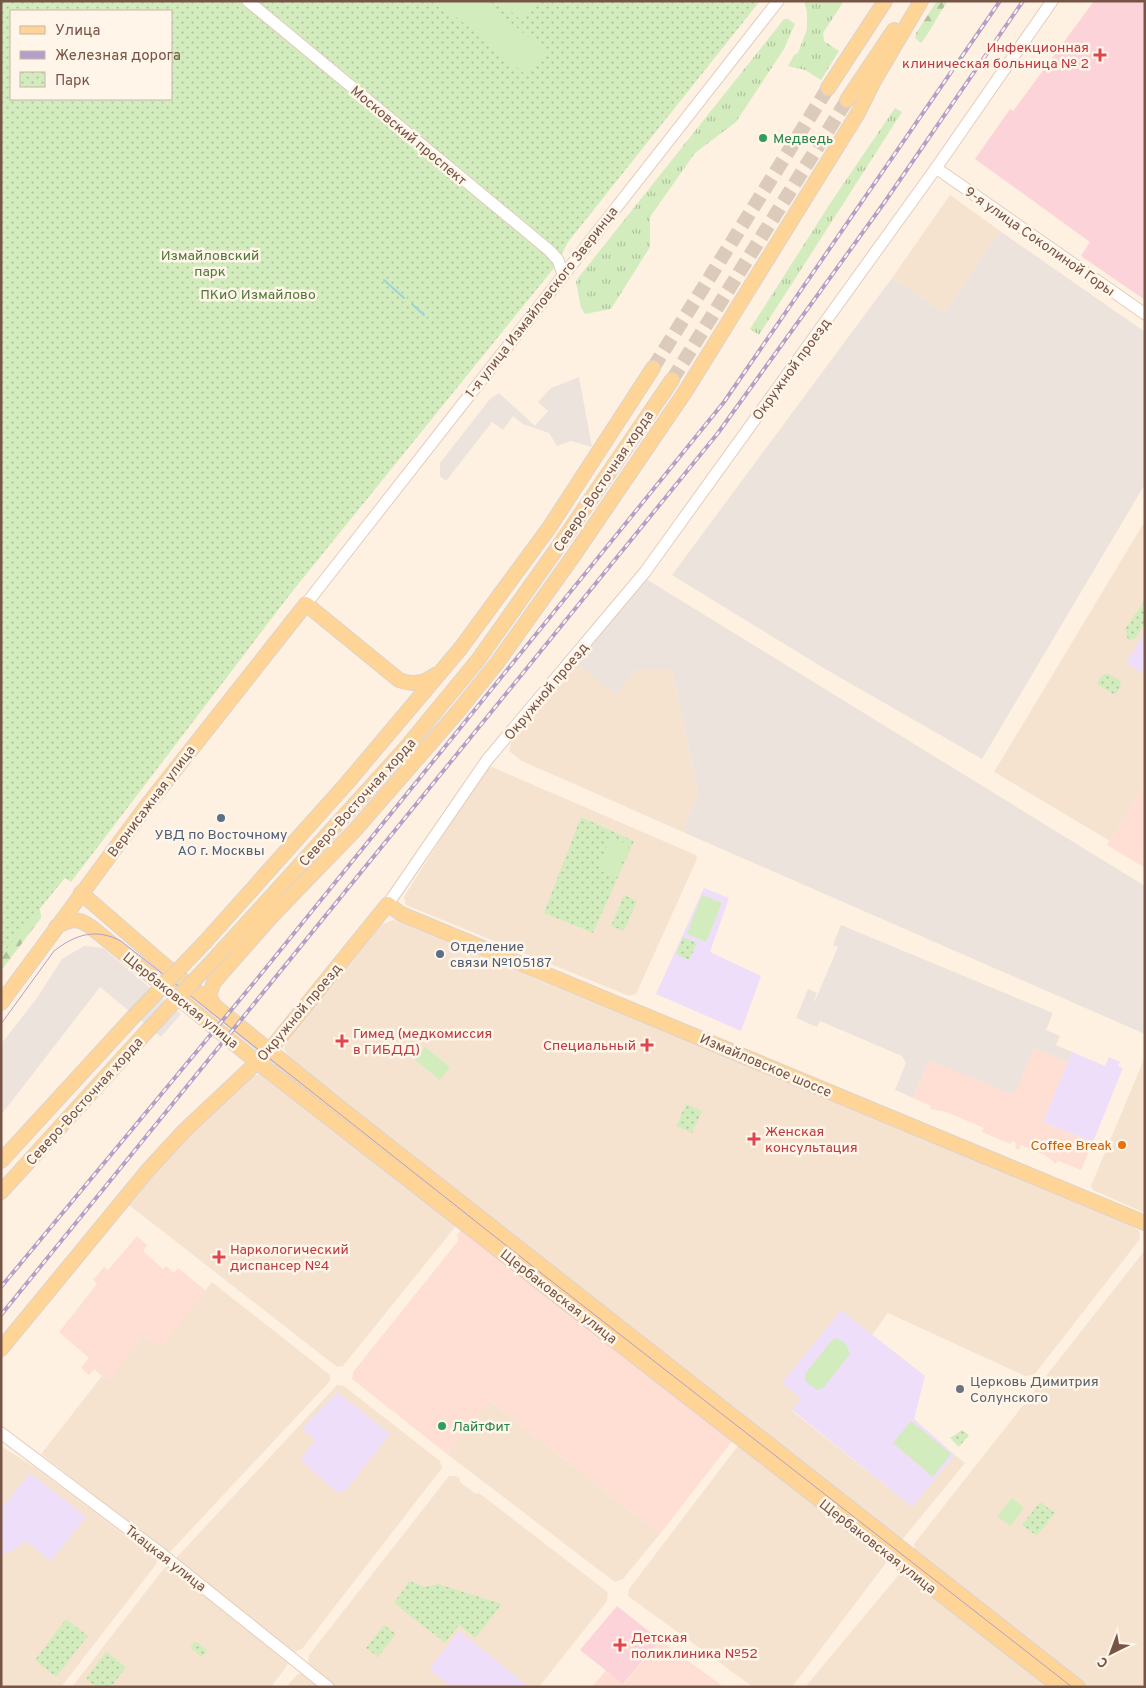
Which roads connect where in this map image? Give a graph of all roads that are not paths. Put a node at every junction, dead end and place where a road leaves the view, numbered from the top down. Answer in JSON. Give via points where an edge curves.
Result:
{"nodes":[{"id":1,"x":248,"y":1,"type":"edge"},
{"id":2,"x":778,"y":1,"type":"edge"},
{"id":3,"x":885,"y":1,"type":"edge"},
{"id":4,"x":914,"y":1,"type":"edge"},
{"id":5,"x":921,"y":1,"type":"edge"},
{"id":6,"x":1052,"y":1,"type":"edge"},
{"id":7,"x":828,"y":88,"type":"tunnel mouth"},
{"id":8,"x":848,"y":100,"type":"tunnel mouth"},
{"id":9,"x":936,"y":168,"type":"junction"},
{"id":10,"x":562,"y":274,"type":"junction"},
{"id":11,"x":1145,"y":314,"type":"edge"},
{"id":12,"x":653,"y":368,"type":"tunnel mouth"},
{"id":13,"x":672,"y":380,"type":"tunnel mouth"},
{"id":14,"x":306,"y":604,"type":"junction"},
{"id":15,"x":446,"y":667,"type":"junction"},
{"id":16,"x":81,"y":893,"type":"junction"},
{"id":17,"x":388,"y":904,"type":"junction"},
{"id":18,"x":56,"y":927,"type":"junction"},
{"id":19,"x":1,"y":1003,"type":"edge"},
{"id":20,"x":216,"y":1008,"type":"junction"},
{"id":21,"x":268,"y":1051,"type":"junction"},
{"id":22,"x":257,"y":1062,"type":"junction"},
{"id":23,"x":1,"y":1161,"type":"edge"},
{"id":24,"x":1,"y":1192,"type":"edge"},
{"id":25,"x":1145,"y":1223,"type":"edge"},
{"id":26,"x":1,"y":1349,"type":"edge"},
{"id":27,"x":1,"y":1433,"type":"edge"},
{"id":28,"x":328,"y":1687,"type":"edge"},
{"id":29,"x":1060,"y":1687,"type":"edge"},
{"id":30,"x":1078,"y":1687,"type":"edge"}],
"edges":[{"from":1,"to":10,"type":"street","name":"Московский проспект","via":[[550,251],[558,260]]},
{"from":2,"to":10,"type":"street","name":"1-я улица Измайловского Зверинца"},
{"from":3,"to":7,"type":"main road"},
{"from":4,"to":8,"type":"main road"},
{"from":5,"to":20,"type":"main road","via":[[858,113],[685,392],[574,556],[466,702],[355,830],[214,982],[209,995]]},
{"from":6,"to":9,"type":"street","name":"Окружной проезд"},
{"from":9,"to":11,"type":"street","name":"9-я улица Соколиной Горы"},
{"from":9,"to":17,"type":"street","name":"Окружной проезд","via":[[645,572],[487,760]]},
{"from":10,"to":14,"type":"street","name":"1-я улица Измайловского Зверинца"},
{"from":12,"to":15,"type":"main road","name":"Северо-Восточная хорда","via":[[548,528]]},
{"from":13,"to":24,"type":"main road","name":"Северо-Восточная хорда","bridge":true,"via":[[478,660],[392,764]]},
{"from":14,"to":15,"type":"main road","via":[[399,680],[421,683]]},
{"from":14,"to":16,"type":"main road","name":"Вернисажная улица"},
{"from":15,"to":23,"type":"main road","name":"Северо-Восточная хорда","bridge":true,"via":[[204,942]]},
{"from":16,"to":18,"type":"main road","name":"Вернисажная улица"},
{"from":16,"to":20,"type":"main road","name":"Щербаковская улица"},
{"from":17,"to":21,"type":"main road","name":"Окружной проезд"},
{"from":17,"to":25,"type":"main road","name":"Измайловское шоссе","via":[[400,914]]},
{"from":18,"to":19,"type":"main road","name":"Вернисажная улица"},
{"from":18,"to":22,"type":"main road","name":"Щербаковская улица","via":[[73,919],[84,922]]},
{"from":20,"to":21,"type":"main road","name":"Щербаковская улица"},
{"from":21,"to":22,"type":"main road","name":"Окружной проезд"},
{"from":21,"to":30,"type":"main road","name":"Щербаковская улица"},
{"from":22,"to":26,"type":"main road","name":"Окружной проезд","via":[[163,1153]]},
{"from":22,"to":29,"type":"main road","name":"Щербаковская улица"},
{"from":27,"to":28,"type":"street","name":"Ткацкая улица"}]}
